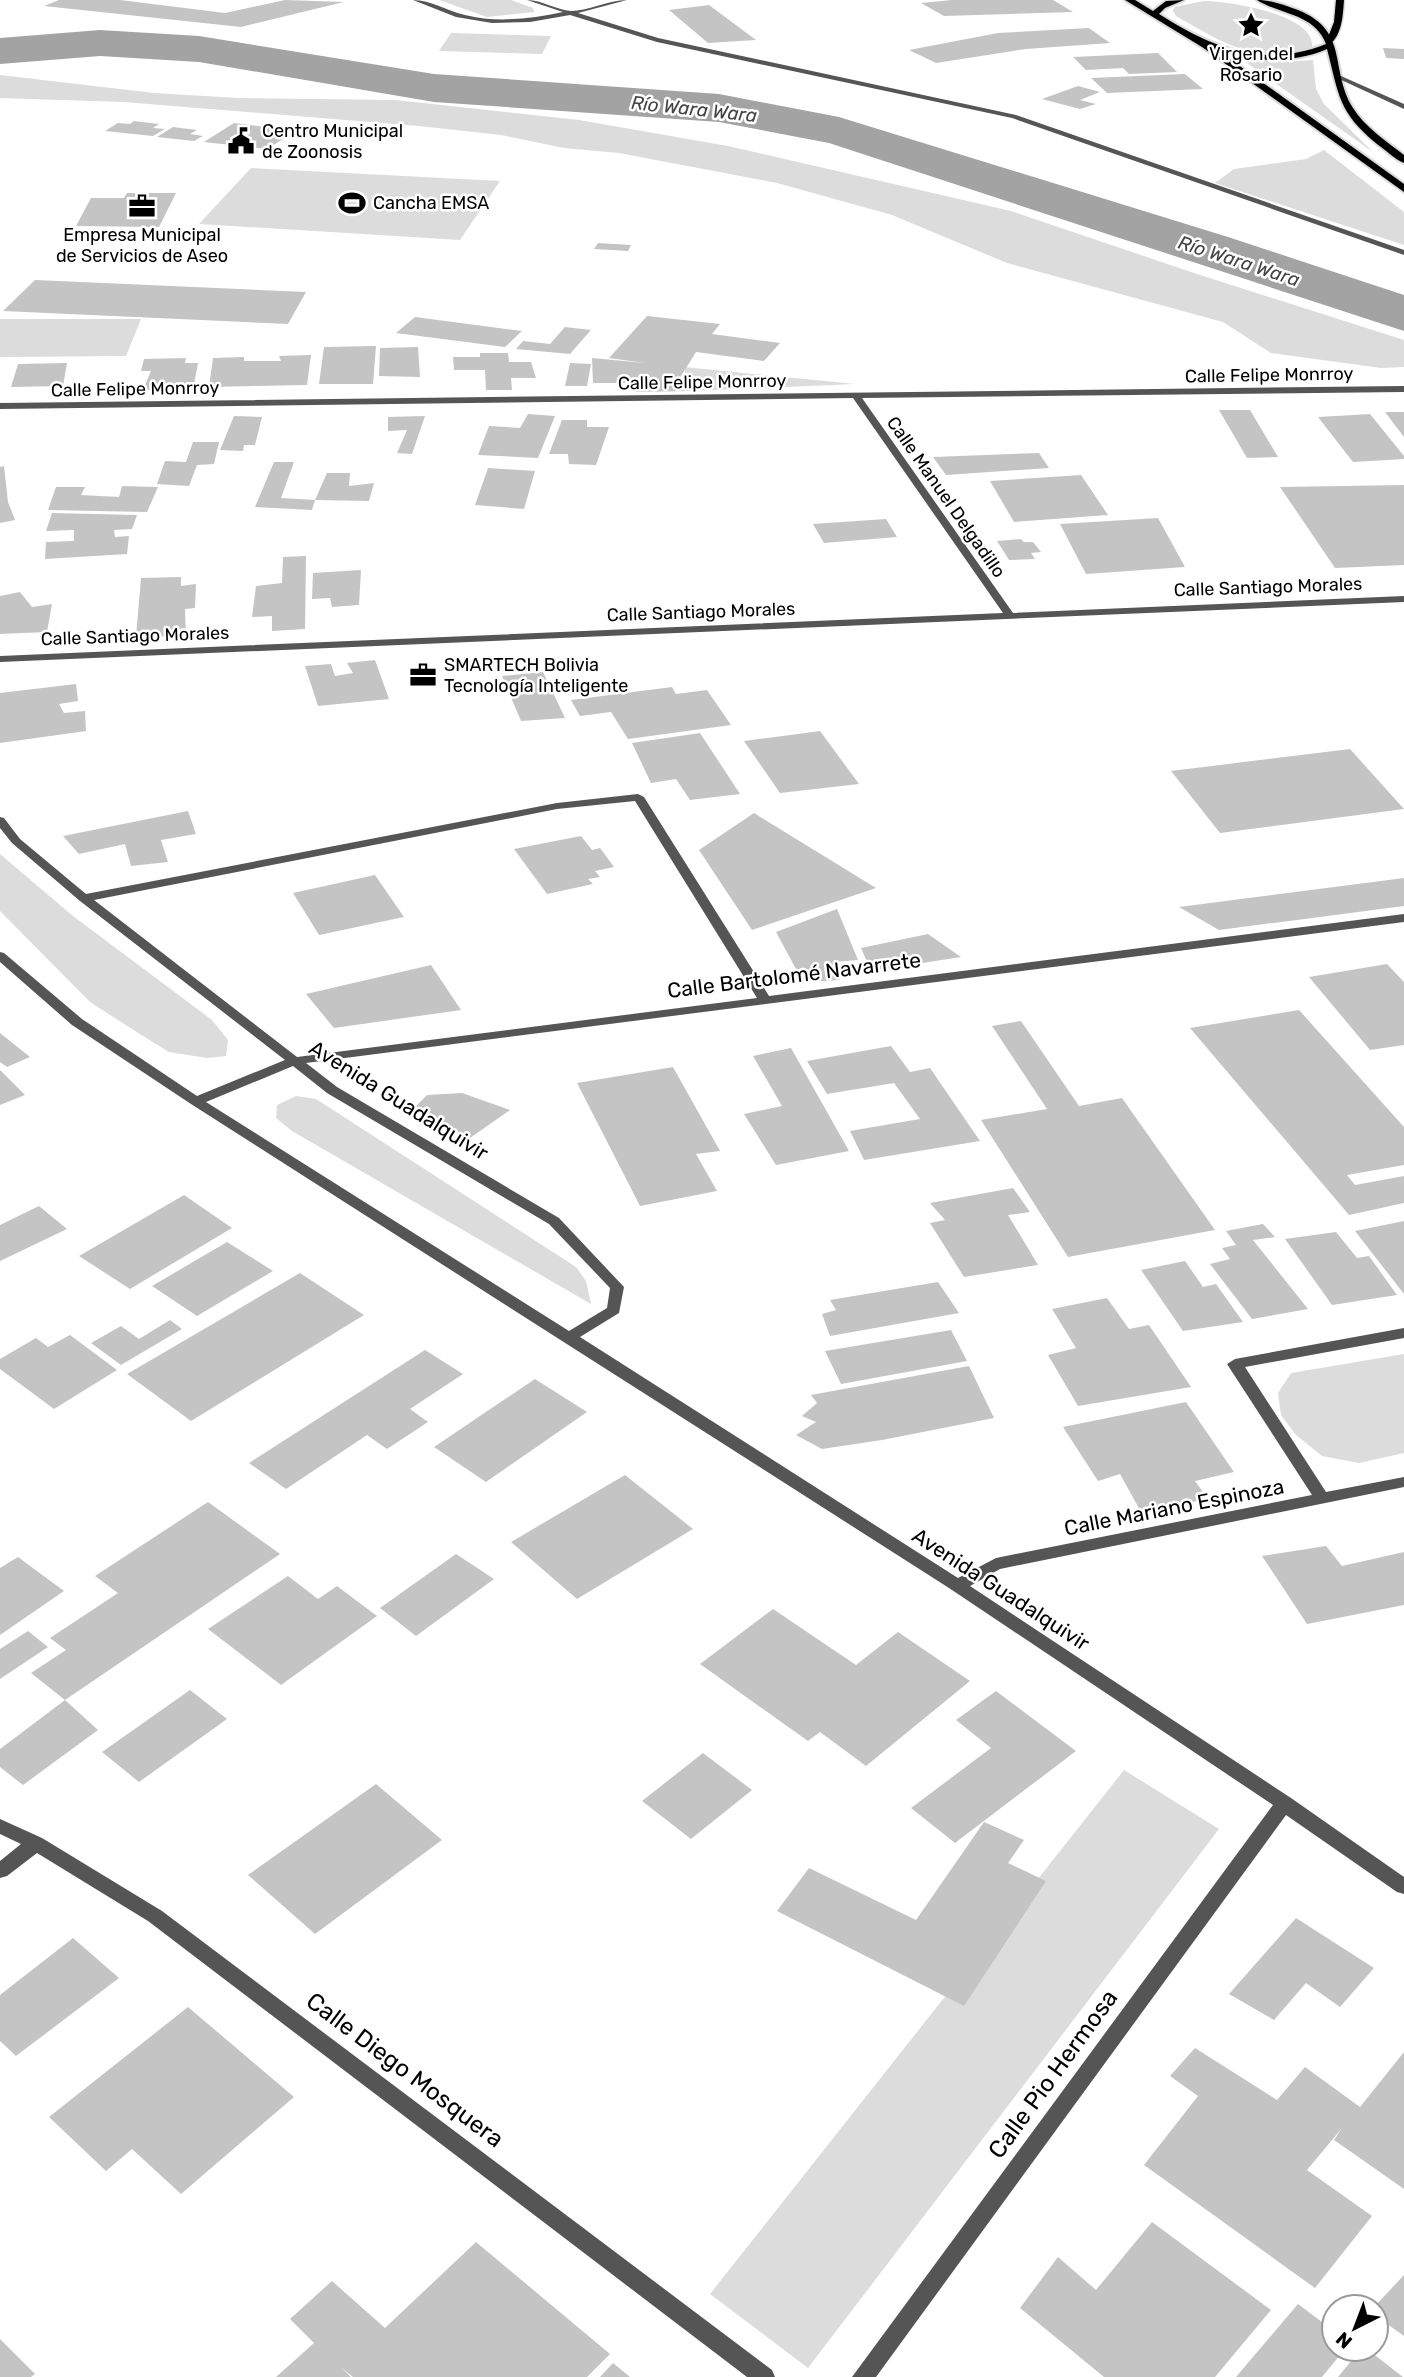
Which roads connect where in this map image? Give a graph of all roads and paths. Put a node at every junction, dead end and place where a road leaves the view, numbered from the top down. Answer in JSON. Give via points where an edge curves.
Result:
{"nodes":[{"id":1,"x":416,"y":0,"type":"edge"},
{"id":2,"x":530,"y":0,"type":"edge"},
{"id":3,"x":624,"y":0,"type":"edge"},
{"id":4,"x":1129,"y":0,"type":"edge"},
{"id":5,"x":1180,"y":0,"type":"edge"},
{"id":6,"x":1261,"y":0,"type":"edge"},
{"id":7,"x":1340,"y":0,"type":"edge"},
{"id":8,"x":570,"y":13,"type":"junction"},
{"id":9,"x":1155,"y":14,"type":"junction"},
{"id":10,"x":1330,"y":43,"type":"junction"},
{"id":11,"x":1205,"y":46,"type":"junction"},
{"id":12,"x":1339,"y":77,"type":"junction"},
{"id":13,"x":1404,"y":107,"type":"edge"},
{"id":14,"x":1404,"y":159,"type":"edge"},
{"id":15,"x":1404,"y":189,"type":"edge"},
{"id":16,"x":1404,"y":253,"type":"edge"},
{"id":17,"x":1404,"y":389,"type":"edge"},
{"id":18,"x":856,"y":396,"type":"junction"},
{"id":19,"x":0,"y":406,"type":"edge"},
{"id":20,"x":1404,"y":599,"type":"edge"},
{"id":21,"x":1010,"y":616,"type":"junction"},
{"id":22,"x":0,"y":659,"type":"edge"},
{"id":23,"x":0,"y":820,"type":"edge"},
{"id":24,"x":84,"y":898,"type":"junction"},
{"id":25,"x":1404,"y":918,"type":"edge"},
{"id":26,"x":1,"y":959,"type":"edge"},
{"id":27,"x":764,"y":999,"type":"junction"},
{"id":28,"x":294,"y":1061,"type":"junction"},
{"id":29,"x":196,"y":1101,"type":"junction"},
{"id":30,"x":1404,"y":1334,"type":"edge"},
{"id":31,"x":568,"y":1338,"type":"junction"},
{"id":32,"x":1404,"y":1482,"type":"edge"},
{"id":33,"x":1322,"y":1498,"type":"junction"},
{"id":34,"x":957,"y":1586,"type":"junction"},
{"id":35,"x":1285,"y":1803,"type":"junction"},
{"id":36,"x":0,"y":1826,"type":"edge"},
{"id":37,"x":37,"y":1843,"type":"junction"},
{"id":38,"x":0,"y":1871,"type":"edge"},
{"id":39,"x":1404,"y":1887,"type":"edge"},
{"id":40,"x":764,"y":2377,"type":"edge"},
{"id":41,"x":863,"y":2377,"type":"edge"}],
"edges":[{"from":1,"to":8,"type":"street","via":[[470,19],[532,20]]},
{"from":2,"to":8,"type":"street"},
{"from":3,"to":8,"type":"street"},
{"from":4,"to":9,"type":"highway"},
{"from":5,"to":9,"type":"highway","via":[[1158,8]]},
{"from":6,"to":10,"type":"highway","via":[[1313,22]]},
{"from":7,"to":10,"type":"main road"},
{"from":8,"to":16,"type":"street","via":[[714,54],[1014,116]]},
{"from":9,"to":11,"type":"highway"},
{"from":10,"to":11,"type":"highway","via":[[1284,57]]},
{"from":10,"to":12,"type":"highway"},
{"from":11,"to":15,"type":"highway"},
{"from":12,"to":13,"type":"street"},
{"from":12,"to":14,"type":"highway","via":[[1343,99],[1364,128]]},
{"from":17,"to":18,"type":"street","name":"Calle Felipe Monrroy"},
{"from":18,"to":19,"type":"street","name":"Calle Felipe Monrroy"},
{"from":18,"to":21,"type":"street","name":"Calle Manuel Delgadillo"},
{"from":20,"to":21,"type":"street","name":"Calle Santiago Morales"},
{"from":21,"to":22,"type":"street","name":"Calle Santiago Morales"},
{"from":23,"to":24,"type":"street","name":"Avenida Guadalquivir","via":[[16,841]]},
{"from":24,"to":27,"type":"street","via":[[556,806],[638,797]]},
{"from":24,"to":28,"type":"street","name":"Avenida Guadalquivir"},
{"from":25,"to":27,"type":"street","name":"Calle Bartolomé Navarrete"},
{"from":26,"to":29,"type":"street","name":"Avenida Guadalquivir","via":[[77,1022]]},
{"from":27,"to":28,"type":"street","name":"Calle Bartolomé Navarrete"},
{"from":28,"to":29,"type":"street","name":"Calle Bartolomé Navarrete"},
{"from":28,"to":31,"type":"street","name":"Avenida Guadalquivir","via":[[332,1090],[554,1221],[617,1287],[614,1310]]},
{"from":29,"to":31,"type":"street","name":"Avenida Guadalquivir"},
{"from":30,"to":33,"type":"street","via":[[1235,1364]]},
{"from":31,"to":34,"type":"street","name":"Avenida Guadalquivir"},
{"from":32,"to":33,"type":"street","name":"Calle Mariano Espinoza"},
{"from":33,"to":34,"type":"street","name":"Calle Mariano Espinoza","via":[[996,1564]]},
{"from":34,"to":35,"type":"street","name":"Avenida Guadalquivir"},
{"from":35,"to":39,"type":"street","name":"Avenida Guadalquivir"},
{"from":35,"to":41,"type":"street","name":"Calle Pio Hermosa"},
{"from":36,"to":37,"type":"street","name":"Calle Diego Mosquera"},
{"from":37,"to":38,"type":"street"},
{"from":37,"to":40,"type":"street","name":"Calle Diego Mosquera","via":[[155,1916]]}]}
